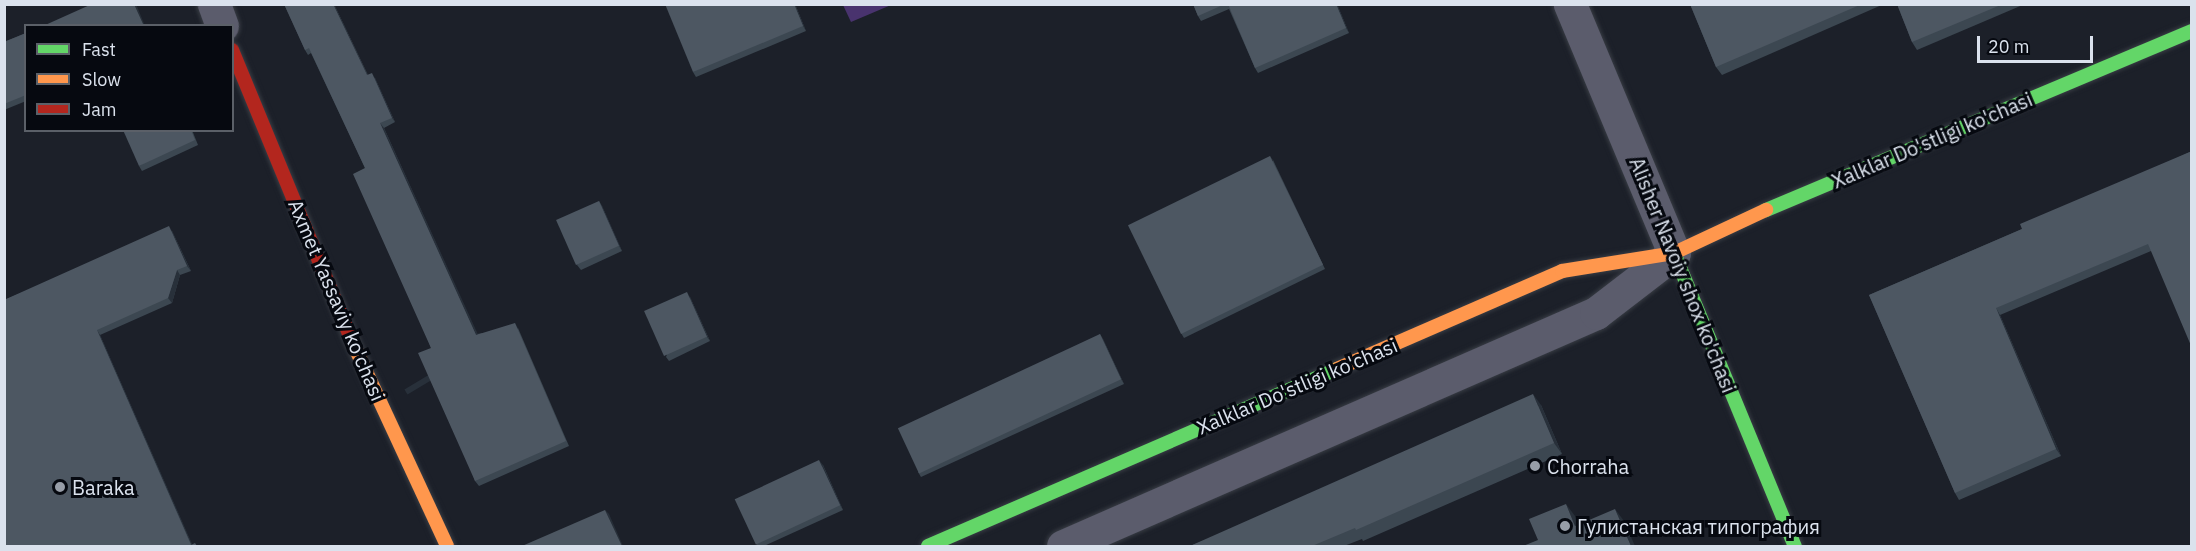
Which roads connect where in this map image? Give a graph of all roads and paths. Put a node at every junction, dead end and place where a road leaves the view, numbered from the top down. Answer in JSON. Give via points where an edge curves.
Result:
{"nodes":[{"id":1,"x":214,"y":4,"type":"edge"},
{"id":2,"x":1570,"y":4,"type":"edge"},
{"id":3,"x":221,"y":24,"type":"edge"},
{"id":4,"x":2192,"y":31,"type":"edge"},
{"id":5,"x":234,"y":55,"type":"edge"},
{"id":6,"x":1674,"y":253,"type":"junction"},
{"id":7,"x":447,"y":546,"type":"edge"},
{"id":8,"x":928,"y":546,"type":"edge"},
{"id":9,"x":1063,"y":546,"type":"edge"},
{"id":10,"x":1795,"y":546,"type":"edge"}],
"edges":[{"from":1,"to":3,"type":"street"},
{"from":2,"to":6,"type":"street","name":"Alisher Navoiy shox ko'chasi"},
{"from":4,"to":6,"type":"street","name":"Xalklar Do'stligi ko'chasi","via":[[1769,207]]},
{"from":5,"to":7,"type":"street","name":"Axmet Yassaviy ko'chasi","via":[[358,355]]},
{"from":6,"to":8,"type":"street","name":"Xalklar Do'stligi ko'chasi","via":[[1562,271]]},
{"from":6,"to":9,"type":"street","name":"Xalklar Do'stligi ko'chasi","via":[[1596,313]]},
{"from":6,"to":10,"type":"street","name":"Alisher Navoiy shox ko'chasi"}]}
